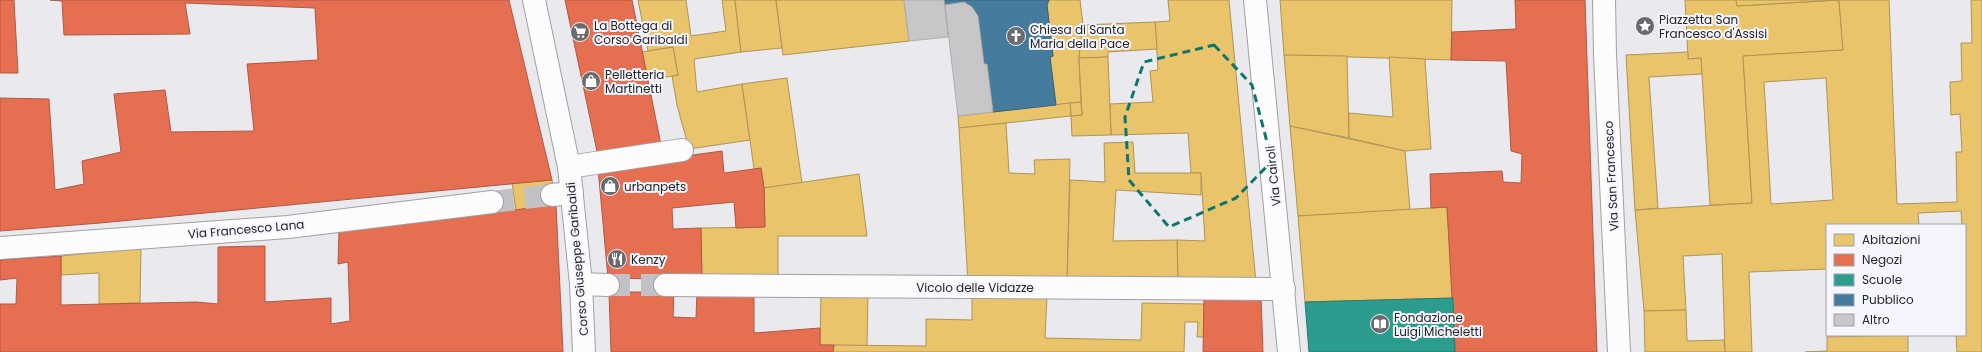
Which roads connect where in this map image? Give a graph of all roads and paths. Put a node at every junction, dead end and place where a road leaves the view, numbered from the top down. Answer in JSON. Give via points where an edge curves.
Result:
{"nodes":[{"id":1,"x":534,"y":0,"type":"edge"},
{"id":2,"x":1255,"y":0,"type":"edge"},
{"id":3,"x":1604,"y":0,"type":"edge"},
{"id":4,"x":682,"y":150,"type":"dead end"},
{"id":5,"x":570,"y":167,"type":"junction"},
{"id":6,"x":492,"y":202,"type":"tunnel mouth"},
{"id":7,"x":0,"y":248,"type":"edge"},
{"id":8,"x":581,"y":284,"type":"junction"},
{"id":9,"x":608,"y":285,"type":"tunnel mouth"},
{"id":10,"x":665,"y":285,"type":"tunnel mouth"},
{"id":11,"x":1284,"y":289,"type":"junction"},
{"id":12,"x":584,"y":352,"type":"edge"},
{"id":13,"x":1289,"y":352,"type":"edge"},
{"id":14,"x":1619,"y":352,"type":"edge"}],
"edges":[{"from":1,"to":5,"type":"street","name":"Corso Giuseppe Garibaldi"},
{"from":2,"to":11,"type":"street","name":"Via Cairoli"},
{"from":3,"to":14,"type":"street","name":"Via San Francesco"},
{"from":4,"to":5,"type":"street","name":"Corso Giuseppe Garibaldi"},
{"from":5,"to":8,"type":"street","name":"Corso Giuseppe Garibaldi","via":[[562,194]]},
{"from":6,"to":7,"type":"street","name":"Via Francesco Lana","via":[[288,226]]},
{"from":8,"to":9,"type":"street"},
{"from":8,"to":12,"type":"street","name":"Corso Giuseppe Garibaldi"},
{"from":10,"to":11,"type":"street","name":"Vicolo delle Vidazze"},
{"from":11,"to":13,"type":"street","name":"Via Cairoli"}]}
